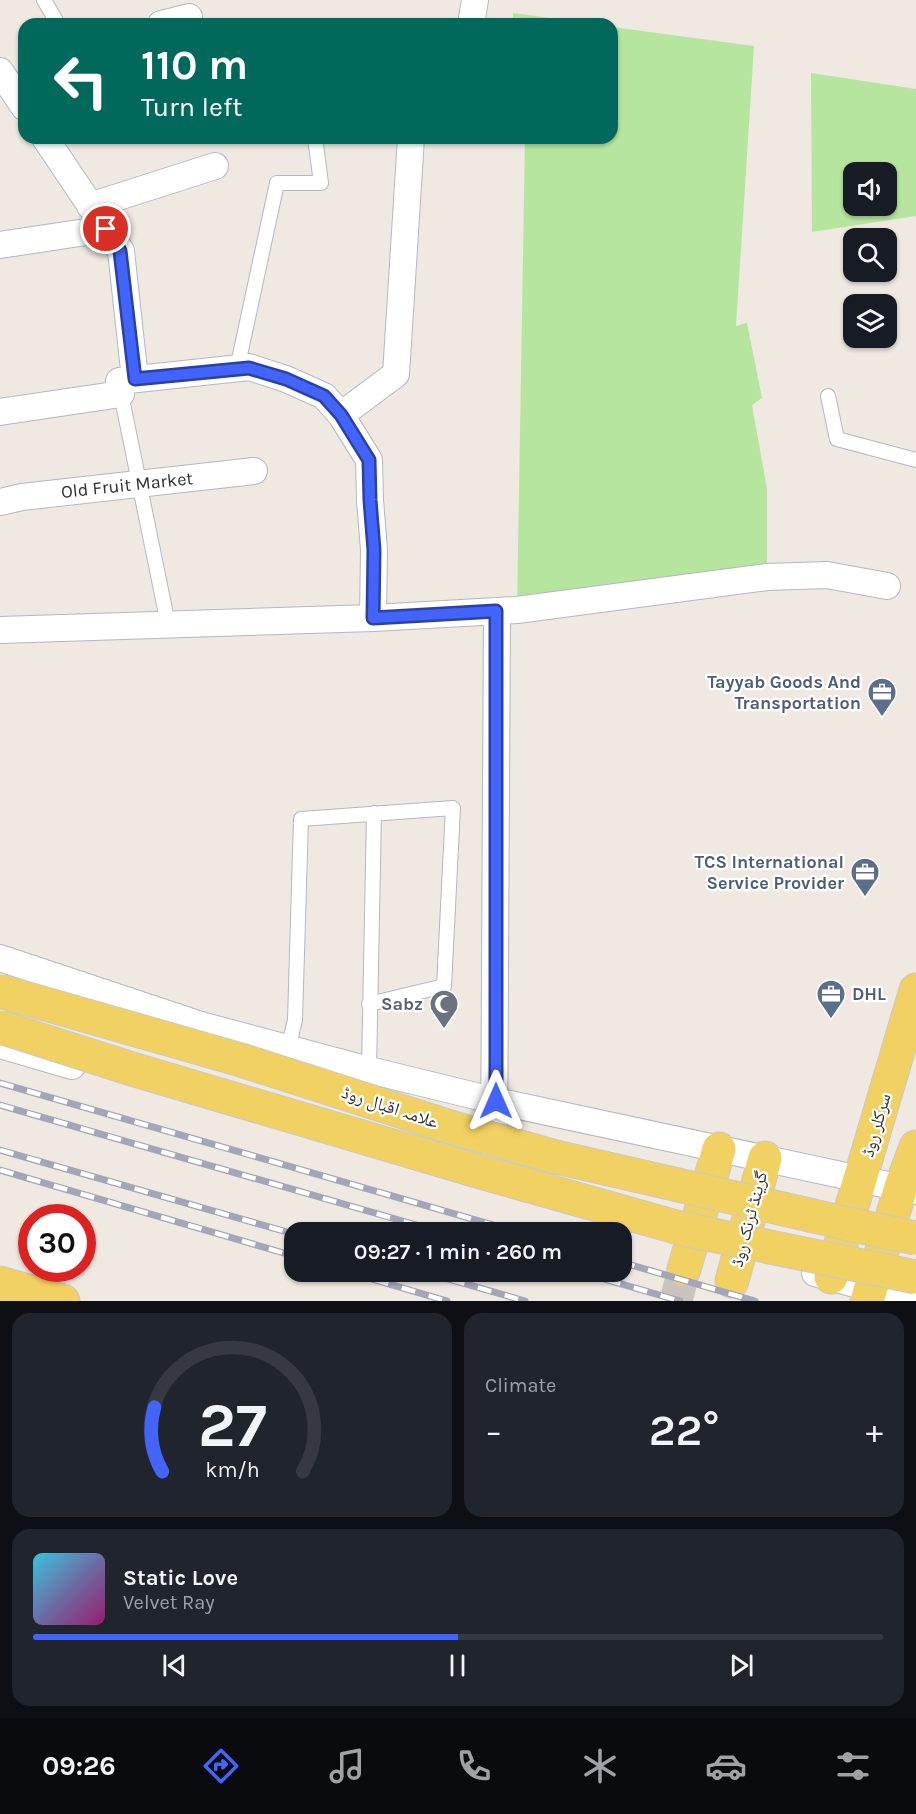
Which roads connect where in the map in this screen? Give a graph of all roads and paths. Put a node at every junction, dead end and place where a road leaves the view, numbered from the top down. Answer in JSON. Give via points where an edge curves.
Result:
{"nodes":[{"id":1,"x":44,"y":0,"type":"edge"},
{"id":2,"x":475,"y":0,"type":"edge"},
{"id":3,"x":54,"y":18,"type":"edge"},
{"id":4,"x":472,"y":18,"type":"edge"},
{"id":5,"x":0,"y":71,"type":"edge"},
{"id":6,"x":18,"y":98,"type":"edge"},
{"id":7,"x":49,"y":144,"type":"edge"},
{"id":8,"x":316,"y":144,"type":"edge"},
{"id":9,"x":411,"y":144,"type":"edge"},
{"id":10,"x":215,"y":166,"type":"dead end"},
{"id":11,"x":90,"y":206,"type":"junction"},
{"id":12,"x":106,"y":229,"type":"junction"},
{"id":13,"x":0,"y":245,"type":"edge"},
{"id":14,"x":237,"y":369,"type":"junction"},
{"id":15,"x":128,"y":387,"type":"junction"},
{"id":16,"x":828,"y":396,"type":"dead end"},
{"id":17,"x":0,"y":411,"type":"edge"},
{"id":18,"x":341,"y":415,"type":"junction"},
{"id":19,"x":916,"y":460,"type":"edge"},
{"id":20,"x":254,"y":471,"type":"dead end"},
{"id":21,"x":140,"y":484,"type":"junction"},
{"id":22,"x":0,"y":502,"type":"edge"},
{"id":23,"x":887,"y":586,"type":"dead end"},
{"id":24,"x":496,"y":611,"type":"junction"},
{"id":25,"x":373,"y":618,"type":"junction"},
{"id":26,"x":168,"y":624,"type":"junction"},
{"id":27,"x":0,"y":630,"type":"edge"},
{"id":28,"x":374,"y":813,"type":"junction"},
{"id":29,"x":0,"y":958,"type":"edge"},
{"id":30,"x":916,"y":990,"type":"edge"},
{"id":31,"x":0,"y":991,"type":"edge"},
{"id":32,"x":369,"y":1004,"type":"junction"},
{"id":33,"x":0,"y":1027,"type":"edge"},
{"id":34,"x":0,"y":1045,"type":"edge"},
{"id":35,"x":288,"y":1049,"type":"junction"},
{"id":36,"x":369,"y":1070,"type":"junction"},
{"id":37,"x":496,"y":1101,"type":"junction"},
{"id":38,"x":916,"y":1148,"type":"edge"},
{"id":39,"x":719,"y":1149,"type":"junction"},
{"id":40,"x":765,"y":1158,"type":"junction"},
{"id":41,"x":862,"y":1179,"type":"junction"},
{"id":42,"x":909,"y":1189,"type":"edge"},
{"id":43,"x":494,"y":1190,"type":"junction"},
{"id":44,"x":916,"y":1238,"type":"edge"},
{"id":45,"x":688,"y":1256,"type":"junction"},
{"id":46,"x":736,"y":1267,"type":"junction"},
{"id":47,"x":824,"y":1267,"type":"junction"},
{"id":48,"x":916,"y":1277,"type":"edge"},
{"id":49,"x":0,"y":1282,"type":"edge"},
{"id":50,"x":869,"y":1295,"type":"edge"},
{"id":51,"x":63,"y":1301,"type":"edge"},
{"id":52,"x":916,"y":1301,"type":"edge"}],
"edges":[{"from":1,"to":3,"type":"lane"},
{"from":2,"to":4,"type":"street"},
{"from":5,"to":6,"type":"street"},
{"from":7,"to":11,"type":"street"},
{"from":8,"to":14,"type":"lane","via":[[321,183],[277,183]]},
{"from":9,"to":18,"type":"street","via":[[396,374]]},
{"from":10,"to":11,"type":"street"},
{"from":11,"to":12,"type":"street"},
{"from":12,"to":13,"type":"street"},
{"from":12,"to":15,"type":"street","via":[[120,251]]},
{"from":14,"to":15,"type":"street"},
{"from":14,"to":18,"type":"street","via":[[249,368],[286,379],[324,396]]},
{"from":15,"to":17,"type":"street"},
{"from":15,"to":21,"type":"lane"},
{"from":16,"to":19,"type":"lane","via":[[837,439]]},
{"from":18,"to":25,"type":"street","via":[[369,460]]},
{"from":20,"to":21,"type":"street","name":"Old Fruit Market"},
{"from":21,"to":22,"type":"street","name":"Old Fruit Market","via":[[22,496]]},
{"from":21,"to":26,"type":"lane"},
{"from":23,"to":24,"type":"street","via":[[827,575],[767,577]]},
{"from":24,"to":25,"type":"street"},
{"from":24,"to":37,"type":"street"},
{"from":25,"to":26,"type":"street"},
{"from":26,"to":27,"type":"street"},
{"from":28,"to":32,"type":"lane"},
{"from":28,"to":32,"type":"lane","via":[[453,808],[444,986]]},
{"from":28,"to":35,"type":"lane","via":[[301,819],[295,1020]]},
{"from":29,"to":35,"type":"street","via":[[201,1025]]},
{"from":30,"to":41,"type":"main road","name":"سرکلر روڈ"},
{"from":31,"to":44,"type":"main road","name":"علامہ اقبال روڈ","bridge":true,"via":[[556,1157]]},
{"from":32,"to":36,"type":"lane"},
{"from":33,"to":47,"type":"main road","name":"علامہ اقبال روڈ","bridge":true,"via":[[488,1174]]},
{"from":34,"to":43,"type":"street"},
{"from":35,"to":36,"type":"street"},
{"from":36,"to":37,"type":"street"},
{"from":37,"to":39,"type":"street"},
{"from":37,"to":43,"type":"street"},
{"from":38,"to":42,"type":"main road"},
{"from":39,"to":40,"type":"street"},
{"from":39,"to":45,"type":"main road"},
{"from":40,"to":41,"type":"street"},
{"from":40,"to":46,"type":"main road","name":"گرینڈ ٹرنک روڈ"},
{"from":41,"to":42,"type":"street"},
{"from":41,"to":47,"type":"main road","name":"سرکلر روڈ"},
{"from":42,"to":50,"type":"main road"},
{"from":43,"to":45,"type":"street"},
{"from":45,"to":46,"type":"street"},
{"from":46,"to":47,"type":"street"},
{"from":47,"to":48,"type":"main road","bridge":true},
{"from":47,"to":50,"type":"street"},
{"from":49,"to":51,"type":"main road"},
{"from":50,"to":52,"type":"street"}]}
